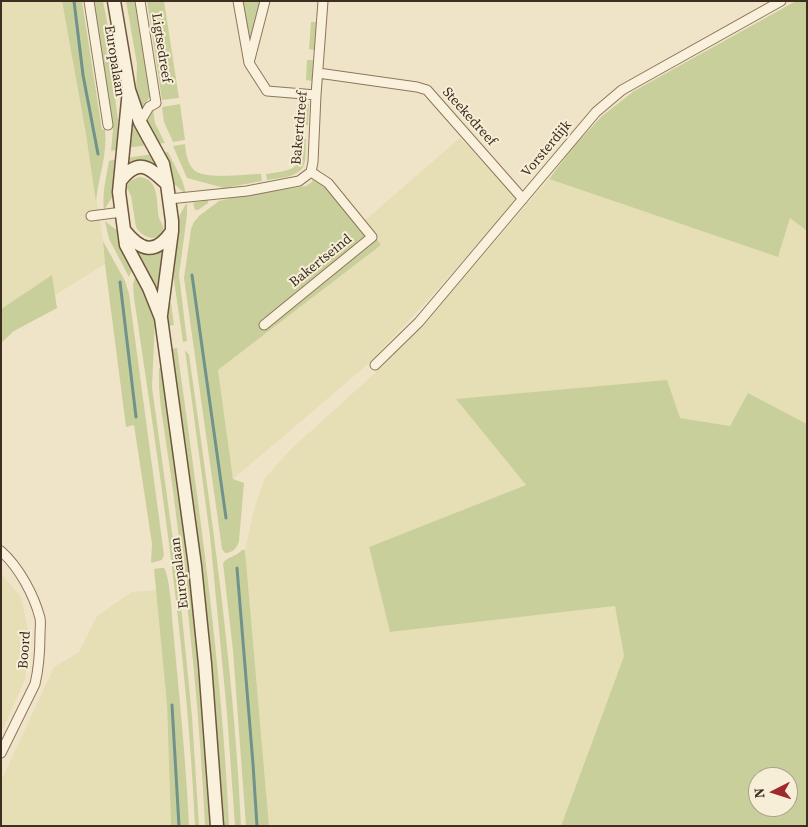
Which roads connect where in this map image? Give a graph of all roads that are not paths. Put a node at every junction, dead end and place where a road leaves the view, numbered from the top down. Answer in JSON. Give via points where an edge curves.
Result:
{"nodes":[{"id":1,"x":89,"y":1,"type":"edge"},
{"id":2,"x":114,"y":1,"type":"edge"},
{"id":3,"x":140,"y":1,"type":"edge"},
{"id":4,"x":238,"y":1,"type":"edge"},
{"id":5,"x":265,"y":1,"type":"edge"},
{"id":6,"x":323,"y":1,"type":"edge"},
{"id":7,"x":760,"y":1,"type":"edge"},
{"id":8,"x":781,"y":1,"type":"edge"},
{"id":9,"x":765,"y":10,"type":"junction"},
{"id":10,"x":249,"y":63,"type":"junction"},
{"id":11,"x":318,"y":73,"type":"junction"},
{"id":12,"x":129,"y":90,"type":"junction"},
{"id":13,"x":316,"y":96,"type":"junction"},
{"id":14,"x":140,"y":122,"type":"junction"},
{"id":15,"x":108,"y":125,"type":"dead end"},
{"id":16,"x":311,"y":172,"type":"junction"},
{"id":17,"x":120,"y":181,"type":"junction"},
{"id":18,"x":167,"y":184,"type":"junction"},
{"id":19,"x":169,"y":199,"type":"junction"},
{"id":20,"x":523,"y":199,"type":"junction"},
{"id":21,"x":122,"y":212,"type":"junction"},
{"id":22,"x":91,"y":216,"type":"dead end"},
{"id":23,"x":124,"y":230,"type":"junction"},
{"id":24,"x":172,"y":231,"type":"junction"},
{"id":25,"x":161,"y":318,"type":"junction"},
{"id":26,"x":264,"y":325,"type":"dead end"},
{"id":27,"x":375,"y":365,"type":"dead end"},
{"id":28,"x":1,"y":551,"type":"edge"},
{"id":29,"x":1,"y":754,"type":"edge"},
{"id":30,"x":217,"y":826,"type":"edge"}],
"edges":[{"from":1,"to":15,"type":"street","name":"Europalaan"},
{"from":2,"to":12,"type":"main road","name":"Europalaan"},
{"from":3,"to":14,"type":"street","name":"Ligtsedreef","via":[[156,103],[149,107]]},
{"from":4,"to":10,"type":"street"},
{"from":5,"to":10,"type":"street"},
{"from":6,"to":11,"type":"street","name":"Bakertdreef"},
{"from":7,"to":9,"type":"street"},
{"from":8,"to":9,"type":"street","name":"Vorsterdijk"},
{"from":9,"to":20,"type":"street","name":"Vorsterdijk","via":[[622,90],[596,112]]},
{"from":10,"to":13,"type":"street","via":[[267,91]]},
{"from":11,"to":13,"type":"street","name":"Bakertdreef"},
{"from":11,"to":20,"type":"street","name":"Steekedreef","via":[[427,90]]},
{"from":12,"to":14,"type":"main road","name":"Europalaan"},
{"from":12,"to":17,"type":"main road","name":"Europalaan"},
{"from":13,"to":16,"type":"street","name":"Bakertdreef"},
{"from":14,"to":18,"type":"main road","name":"Europalaan","via":[[163,164]]},
{"from":16,"to":19,"type":"street","name":"Bakertdreef","via":[[299,181],[247,191]]},
{"from":16,"to":26,"type":"street","name":"Bakertseind","via":[[328,183],[372,237]]},
{"from":17,"to":18,"type":"main road","via":[[132,169],[143,167],[153,171]]},
{"from":17,"to":21,"type":"main road"},
{"from":18,"to":19,"type":"main road"},
{"from":19,"to":24,"type":"main road"},
{"from":20,"to":27,"type":"street","name":"Vorsterdijk","via":[[419,322]]},
{"from":21,"to":22,"type":"street"},
{"from":21,"to":23,"type":"main road"},
{"from":23,"to":24,"type":"main road","via":[[133,241],[148,248],[158,246]]},
{"from":23,"to":25,"type":"main road","name":"Europalaan","via":[[126,245]]},
{"from":24,"to":25,"type":"main road","name":"Europalaan"},
{"from":25,"to":30,"type":"main road","name":"Europalaan","via":[[206,664]]},
{"from":28,"to":29,"type":"street","name":"Boord","via":[[22,576],[40,620],[40,654],[35,684]]}]}
